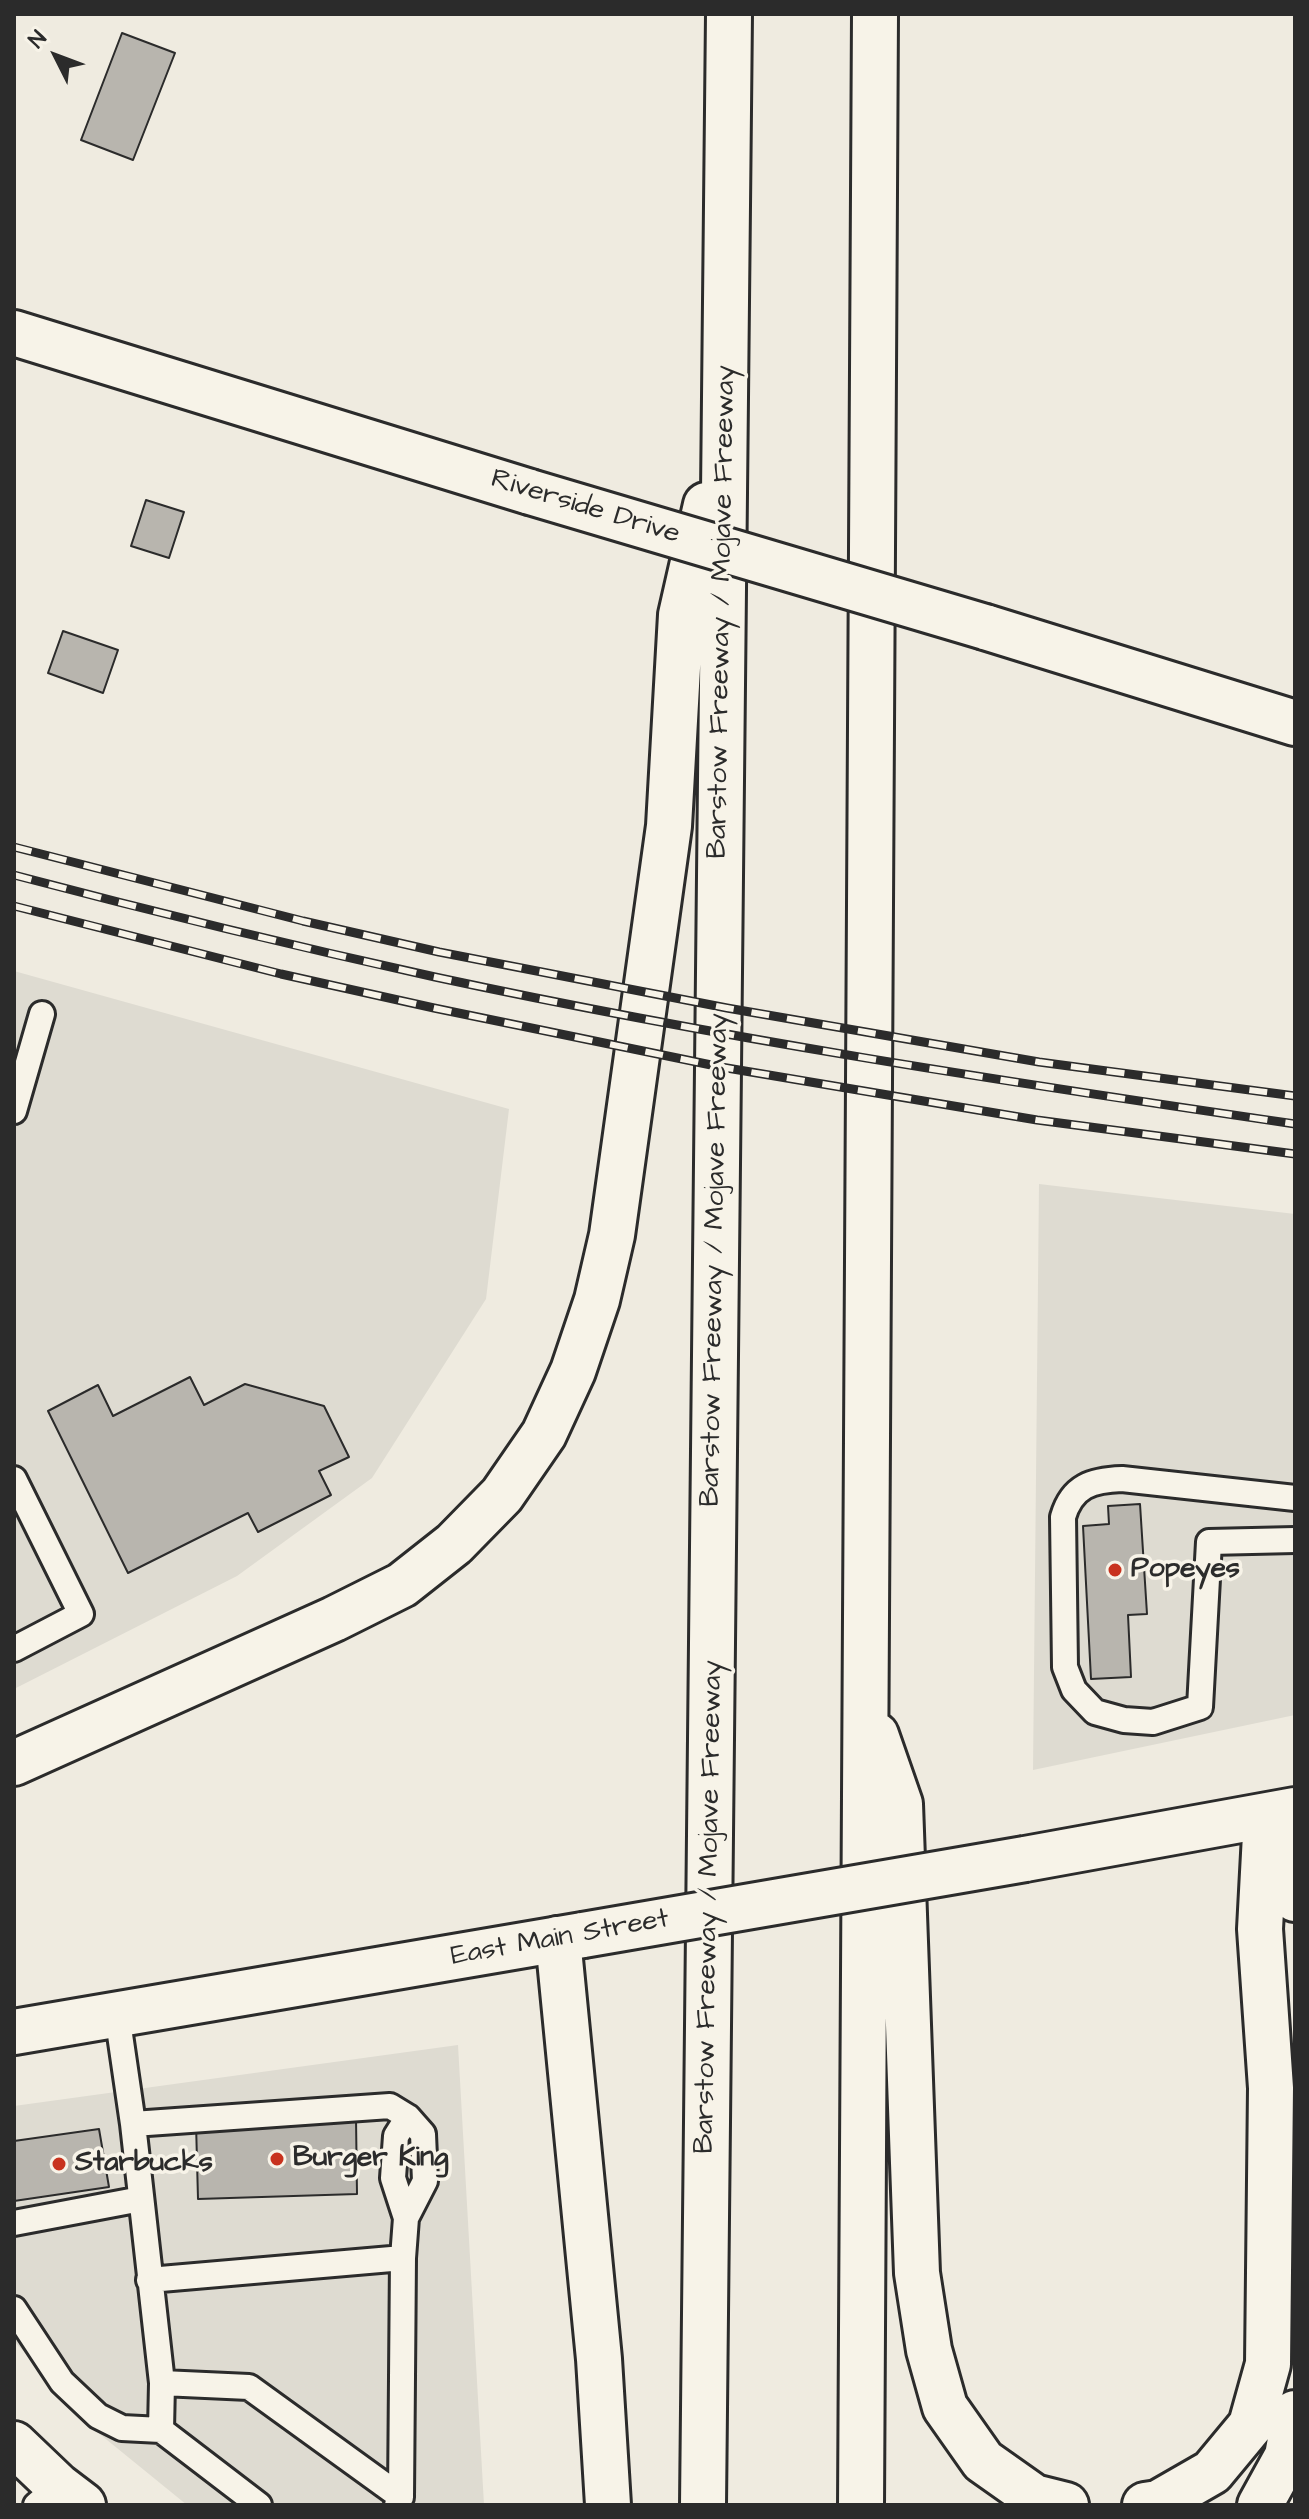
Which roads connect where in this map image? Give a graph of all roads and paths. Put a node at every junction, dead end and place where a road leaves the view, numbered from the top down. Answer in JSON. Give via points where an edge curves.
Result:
{"nodes":[{"id":1,"x":729,"y":14,"type":"edge"},
{"id":2,"x":875,"y":14,"type":"edge"},
{"id":3,"x":14,"y":333,"type":"edge"},
{"id":4,"x":725,"y":416,"type":"junction"},
{"id":5,"x":1295,"y":723,"type":"edge"},
{"id":6,"x":42,"y":1014,"type":"dead end"},
{"id":7,"x":14,"y":1111,"type":"edge"},
{"id":8,"x":14,"y":1479,"type":"edge"},
{"id":9,"x":1295,"y":1498,"type":"edge"},
{"id":10,"x":1295,"y":1540,"type":"edge"},
{"id":11,"x":14,"y":1649,"type":"edge"},
{"id":12,"x":865,"y":1703,"type":"junction"},
{"id":13,"x":14,"y":1763,"type":"edge"},
{"id":14,"x":1281,"y":1813,"type":"edge"},
{"id":15,"x":1295,"y":1899,"type":"edge"},
{"id":16,"x":571,"y":1937,"type":"junction"},
{"id":17,"x":117,"y":2014,"type":"junction"},
{"id":18,"x":14,"y":2032,"type":"edge"},
{"id":19,"x":133,"y":2124,"type":"junction"},
{"id":20,"x":141,"y":2199,"type":"junction"},
{"id":21,"x":14,"y":2223,"type":"edge"},
{"id":22,"x":403,"y":2258,"type":"junction"},
{"id":23,"x":149,"y":2280,"type":"junction"},
{"id":24,"x":14,"y":2309,"type":"edge"},
{"id":25,"x":162,"y":2383,"type":"junction"},
{"id":26,"x":1295,"y":2413,"type":"edge"},
{"id":27,"x":161,"y":2430,"type":"junction"},
{"id":28,"x":14,"y":2444,"type":"edge"},
{"id":29,"x":59,"y":2499,"type":"edge"},
{"id":30,"x":399,"y":2501,"type":"edge"},
{"id":31,"x":259,"y":2505,"type":"edge"},
{"id":32,"x":608,"y":2505,"type":"edge"},
{"id":33,"x":703,"y":2505,"type":"edge"},
{"id":34,"x":861,"y":2505,"type":"edge"},
{"id":35,"x":1066,"y":2505,"type":"edge"},
{"id":36,"x":1145,"y":2505,"type":"edge"},
{"id":37,"x":1260,"y":2505,"type":"edge"}],
"edges":[{"from":1,"to":4,"type":"main road","name":"Barstow Freeway / Mojave Freeway"},
{"from":2,"to":12,"type":"main road"},
{"from":3,"to":5,"type":"main road","name":"Riverside Drive","bridge":true},
{"from":4,"to":13,"type":"main road","via":[[681,615],[669,826],[612,1235],[573,1371],[544,1434],[502,1495],[454,1544],[402,1585]]},
{"from":4,"to":33,"type":"main road","name":"Barstow Freeway / Mojave Freeway"},
{"from":6,"to":7,"type":"lane"},
{"from":8,"to":11,"type":"lane","via":[[81,1614]]},
{"from":9,"to":10,"type":"lane","via":[[1122,1479],[1097,1480],[1079,1490],[1063,1517],[1065,1667],[1074,1690],[1095,1712],[1124,1720],[1153,1722],[1200,1707],[1209,1542]]},
{"from":12,"to":34,"type":"main road"},
{"from":12,"to":35,"type":"main road","via":[[900,1804],[917,2273],[929,2350],[945,2407],[983,2461],[1034,2497]]},
{"from":14,"to":15,"type":"main road"},
{"from":14,"to":16,"type":"main road","name":"East Main Street","bridge":true},
{"from":14,"to":36,"type":"main road","via":[[1260,1929],[1271,2088],[1268,2364],[1251,2425],[1212,2472]]},
{"from":16,"to":17,"type":"main road","name":"East Main Street"},
{"from":16,"to":32,"type":"main road"},
{"from":17,"to":18,"type":"main road","name":"East Main Street"},
{"from":17,"to":19,"type":"lane"},
{"from":19,"to":20,"type":"lane"},
{"from":19,"to":22,"type":"lane","via":[[390,2106],[408,2117],[396,2136],[393,2178],[406,2218]]},
{"from":20,"to":21,"type":"lane"},
{"from":20,"to":23,"type":"lane"},
{"from":22,"to":23,"type":"lane"},
{"from":22,"to":30,"type":"lane"},
{"from":23,"to":25,"type":"lane"},
{"from":24,"to":27,"type":"lane","via":[[62,2382],[98,2416],[122,2428]]},
{"from":25,"to":27,"type":"lane"},
{"from":25,"to":30,"type":"lane","via":[[249,2387]]},
{"from":26,"to":37,"type":"main road","via":[[1287,2456]]},
{"from":27,"to":31,"type":"lane"},
{"from":28,"to":29,"type":"main road"}]}
